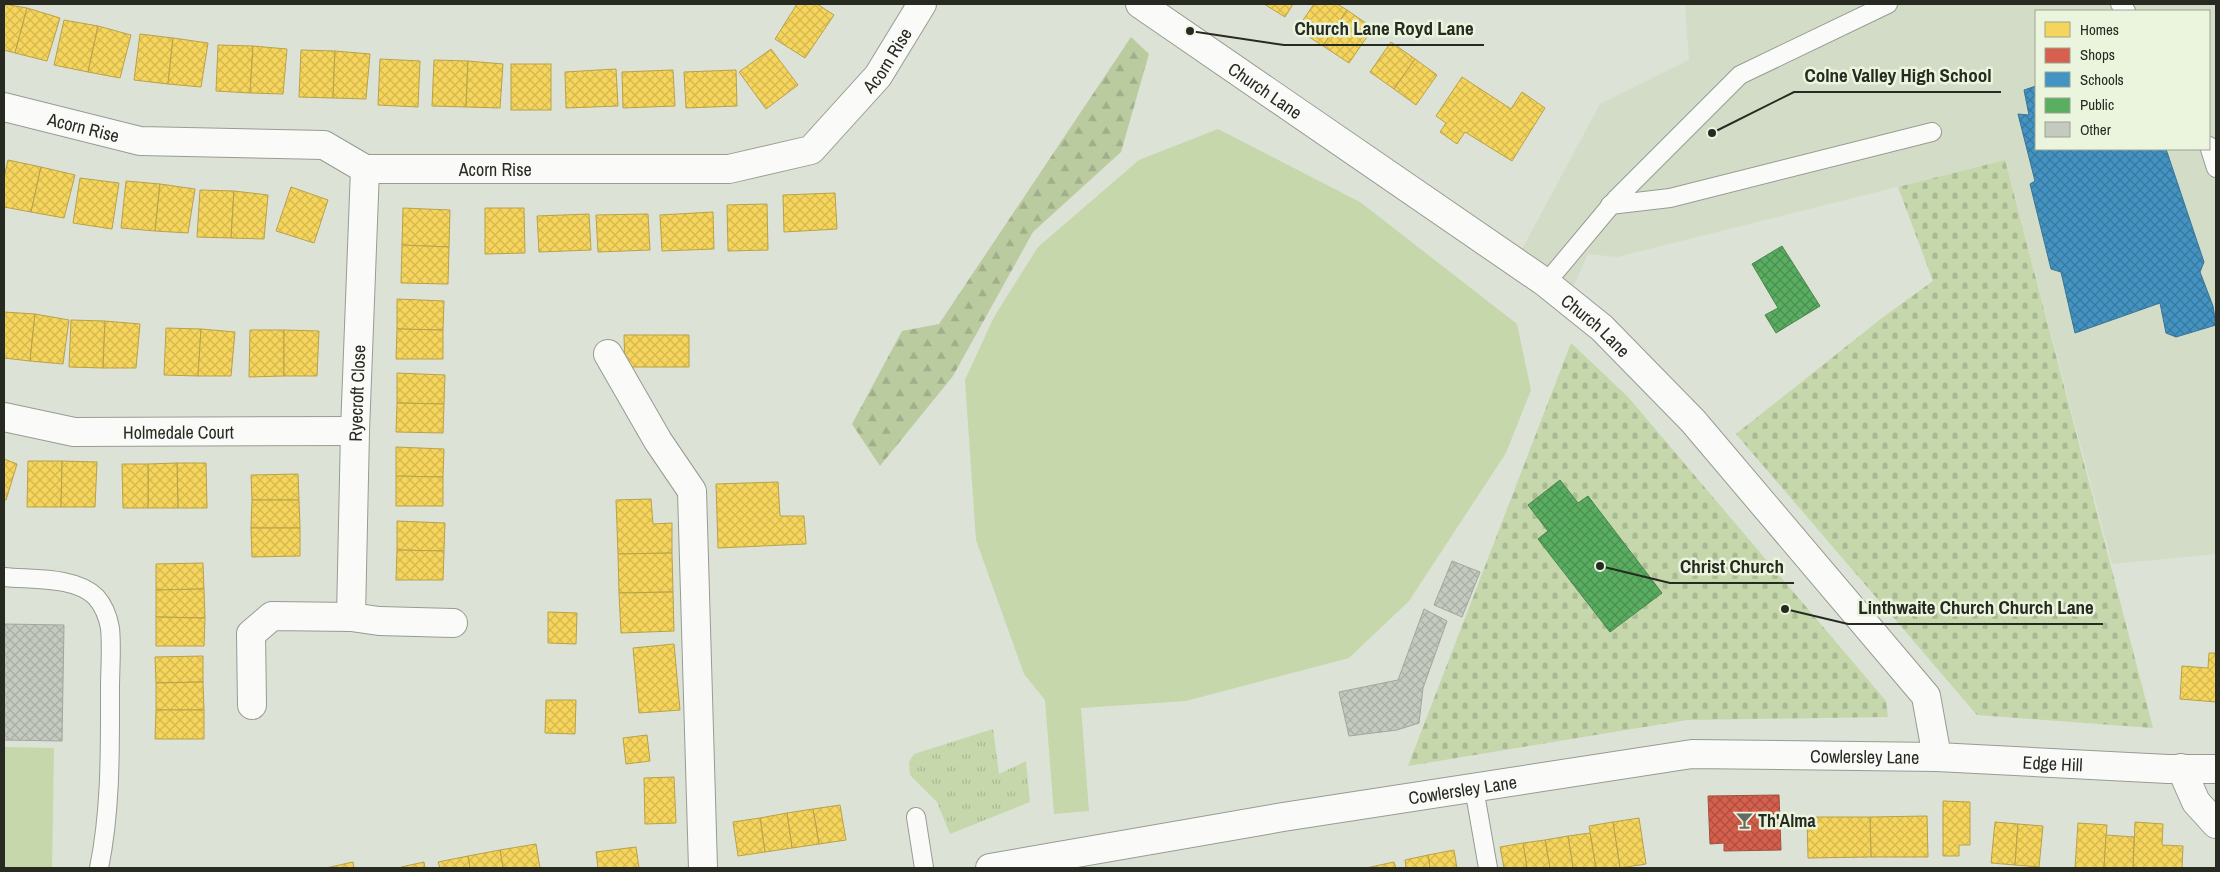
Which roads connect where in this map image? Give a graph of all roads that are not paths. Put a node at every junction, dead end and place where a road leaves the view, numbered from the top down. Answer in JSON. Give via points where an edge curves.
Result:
{"nodes":[{"id":1,"x":922,"y":4,"type":"edge"},
{"id":2,"x":1140,"y":4,"type":"edge"},
{"id":3,"x":1888,"y":4,"type":"edge"},
{"id":4,"x":4,"y":108,"type":"edge"},
{"id":5,"x":1932,"y":132,"type":"dead end"},
{"id":6,"x":2210,"y":149,"type":"edge"},
{"id":7,"x":2216,"y":168,"type":"edge"},
{"id":8,"x":365,"y":169,"type":"junction"},
{"id":9,"x":1610,"y":205,"type":"junction"},
{"id":10,"x":1546,"y":283,"type":"junction"},
{"id":11,"x":608,"y":354,"type":"dead end"},
{"id":12,"x":4,"y":417,"type":"edge"},
{"id":13,"x":355,"y":431,"type":"junction"},
{"id":14,"x":4,"y":578,"type":"edge"},
{"id":15,"x":352,"y":617,"type":"junction"},
{"id":16,"x":454,"y":623,"type":"dead end"},
{"id":17,"x":252,"y":705,"type":"dead end"},
{"id":18,"x":1937,"y":756,"type":"junction"},
{"id":19,"x":2174,"y":769,"type":"junction"},
{"id":20,"x":2216,"y":769,"type":"edge"},
{"id":21,"x":1474,"y":788,"type":"junction"},
{"id":22,"x":916,"y":817,"type":"dead end"},
{"id":23,"x":2216,"y":824,"type":"edge"},
{"id":24,"x":99,"y":868,"type":"edge"},
{"id":25,"x":703,"y":868,"type":"edge"},
{"id":26,"x":924,"y":868,"type":"edge"},
{"id":27,"x":990,"y":868,"type":"edge"},
{"id":28,"x":1488,"y":868,"type":"edge"}],
"edges":[{"from":1,"to":8,"type":"street","name":"Acorn Rise","via":[[878,76],[811,150],[729,169]]},
{"from":2,"to":10,"type":"street","name":"Church Lane"},
{"from":3,"to":9,"type":"lane","via":[[1740,75]]},
{"from":4,"to":8,"type":"street","name":"Acorn Rise","via":[[140,141],[324,145]]},
{"from":5,"to":9,"type":"lane","via":[[1670,198]]},
{"from":6,"to":7,"type":"lane"},
{"from":8,"to":13,"type":"street","name":"Ryecroft Close"},
{"from":9,"to":10,"type":"lane"},
{"from":10,"to":18,"type":"street","name":"Church Lane","via":[[1602,328],[1693,421],[1926,696]]},
{"from":11,"to":25,"type":"street","via":[[658,441],[692,491]]},
{"from":12,"to":13,"type":"street","name":"Holmedale Court","via":[[74,432]]},
{"from":13,"to":15,"type":"street","name":"Ryecroft Close"},
{"from":14,"to":24,"type":"lane","via":[[79,587],[95,596],[105,611],[110,629],[110,714],[107,809]]},
{"from":15,"to":16,"type":"street","via":[[380,622]]},
{"from":15,"to":17,"type":"street","via":[[272,616],[251,634]]},
{"from":18,"to":19,"type":"street","name":"Edge Hill"},
{"from":18,"to":21,"type":"street","name":"Cowlersley Lane","via":[[1692,754]]},
{"from":19,"to":20,"type":"street","name":"Edge Hill"},
{"from":19,"to":23,"type":"street","via":[[2196,802]]},
{"from":21,"to":27,"type":"street","name":"Cowlersley Lane","via":[[1283,817]]},
{"from":21,"to":28,"type":"lane"},
{"from":22,"to":26,"type":"lane"}]}
